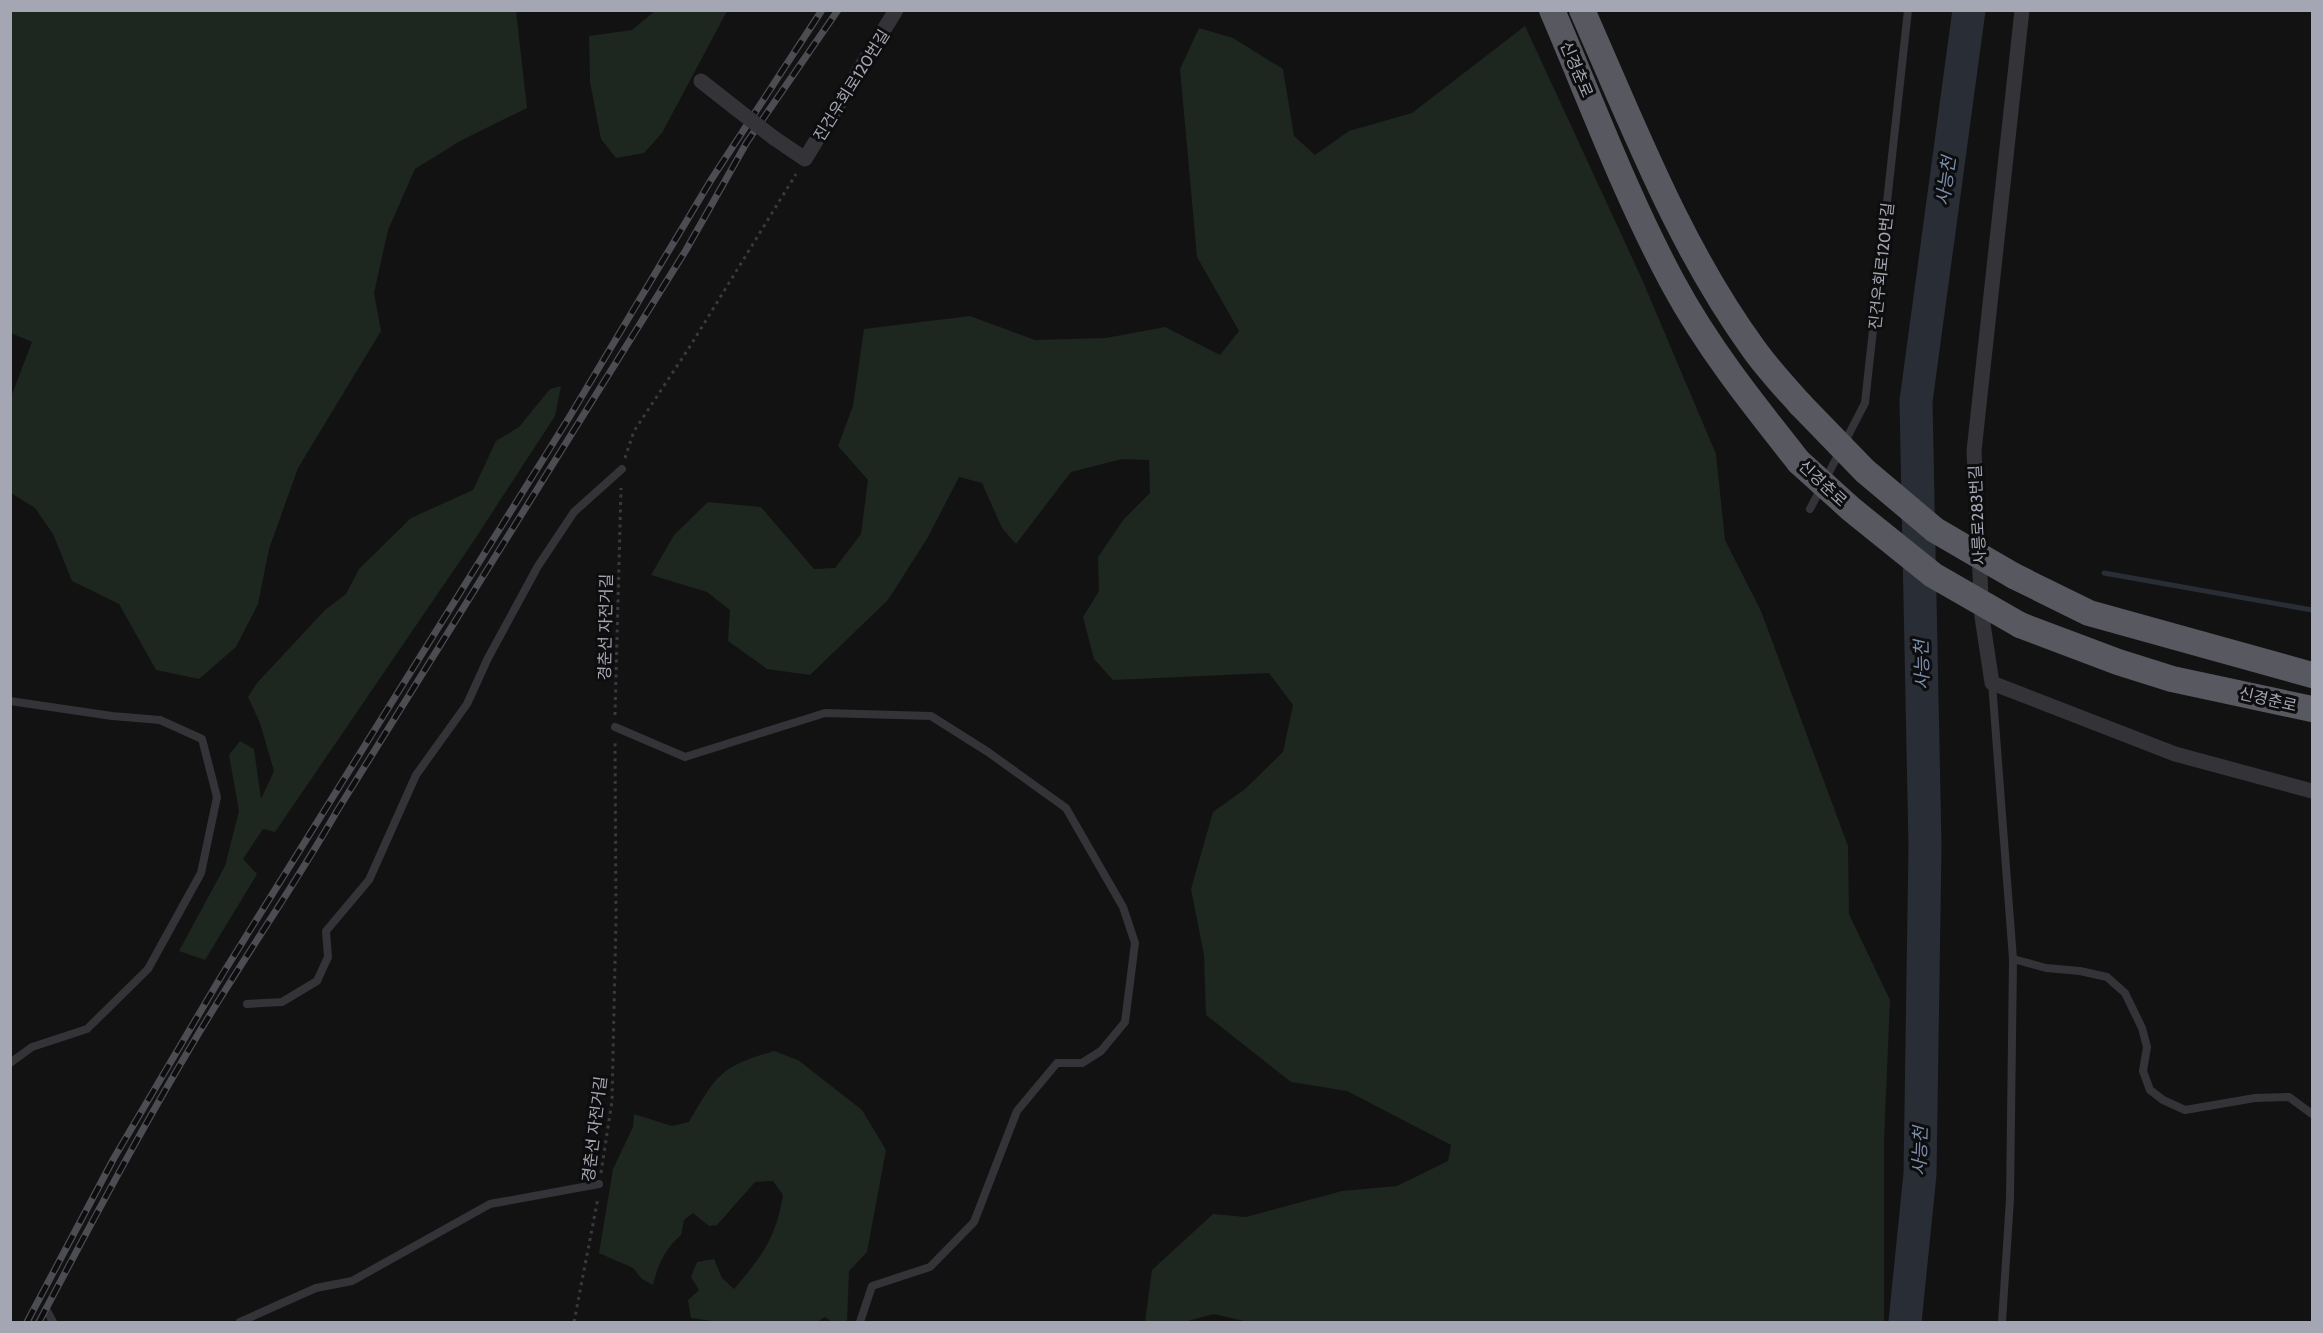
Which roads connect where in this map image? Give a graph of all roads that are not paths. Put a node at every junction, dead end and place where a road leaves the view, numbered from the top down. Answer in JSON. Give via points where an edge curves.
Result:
{"nodes":[{"id":1,"x":896,"y":10,"type":"edge"},
{"id":2,"x":1552,"y":10,"type":"edge"},
{"id":3,"x":1582,"y":10,"type":"edge"},
{"id":4,"x":1908,"y":10,"type":"edge"},
{"id":5,"x":2022,"y":10,"type":"edge"},
{"id":6,"x":700,"y":81,"type":"dead end"},
{"id":7,"x":622,"y":469,"type":"road end"},
{"id":8,"x":1810,"y":509,"type":"dead end"},
{"id":9,"x":2313,"y":675,"type":"edge"},
{"id":10,"x":1992,"y":683,"type":"junction"},
{"id":11,"x":2252,"y":695,"type":"junction"},
{"id":12,"x":10,"y":701,"type":"edge"},
{"id":13,"x":2313,"y":709,"type":"edge"},
{"id":14,"x":2313,"y":726,"type":"edge"},
{"id":15,"x":615,"y":727,"type":"road end"},
{"id":16,"x":2313,"y":791,"type":"edge"},
{"id":17,"x":2013,"y":959,"type":"junction"},
{"id":18,"x":247,"y":1004,"type":"dead end"},
{"id":19,"x":10,"y":1063,"type":"edge"},
{"id":20,"x":2313,"y":1114,"type":"edge"},
{"id":21,"x":599,"y":1184,"type":"road end"},
{"id":22,"x":46,"y":1309,"type":"dead end"},
{"id":23,"x":53,"y":1323,"type":"edge"},
{"id":24,"x":240,"y":1323,"type":"edge"},
{"id":25,"x":860,"y":1323,"type":"edge"},
{"id":26,"x":2002,"y":1323,"type":"edge"}],
"edges":[{"from":1,"to":6,"type":"street","name":"진건우회로120번길","bridge":true,"via":[[805,159]]},
{"from":2,"to":11,"type":"highway","name":"신경춘로","bridge":true,"via":[[1672,282],[1726,370],[1799,462],[1933,575],[2020,625],[2172,679]]},
{"from":3,"to":9,"type":"highway","name":"신경춘로","bridge":true,"via":[[1665,198],[1713,288],[1754,349],[1865,471],[1935,530],[2089,614]]},
{"from":4,"to":8,"type":"lane","name":"진건우회로120번길","via":[[1865,403]]},
{"from":5,"to":10,"type":"street","name":"사릉로283번길","via":[[1974,451],[1982,617]]},
{"from":7,"to":18,"type":"lane","via":[[574,512],[538,566],[467,704],[416,775],[369,880],[326,931],[328,957],[317,981],[282,1002]]},
{"from":10,"to":16,"type":"street","via":[[2175,754]]},
{"from":10,"to":17,"type":"lane"},
{"from":11,"to":13,"type":"highway","name":"신경춘로"},
{"from":11,"to":14,"type":"highway"},
{"from":12,"to":19,"type":"lane","via":[[160,720],[202,739],[217,797],[201,873],[148,969],[87,1029],[32,1047]]},
{"from":15,"to":25,"type":"lane","via":[[685,757],[825,713],[930,716],[1066,808],[1123,907],[1135,943],[1125,1022],[1101,1051],[1082,1063],[1057,1063],[1017,1111],[974,1222],[930,1268],[872,1286]]},
{"from":17,"to":20,"type":"lane","via":[[2107,977],[2125,993],[2147,1047],[2143,1071],[2150,1090],[2163,1100],[2185,1110],[2255,1098],[2289,1097]]},
{"from":17,"to":26,"type":"lane","via":[[2010,1199]]},
{"from":21,"to":24,"type":"lane","via":[[490,1204],[352,1281],[316,1288]]},
{"from":22,"to":23,"type":"lane"}]}
